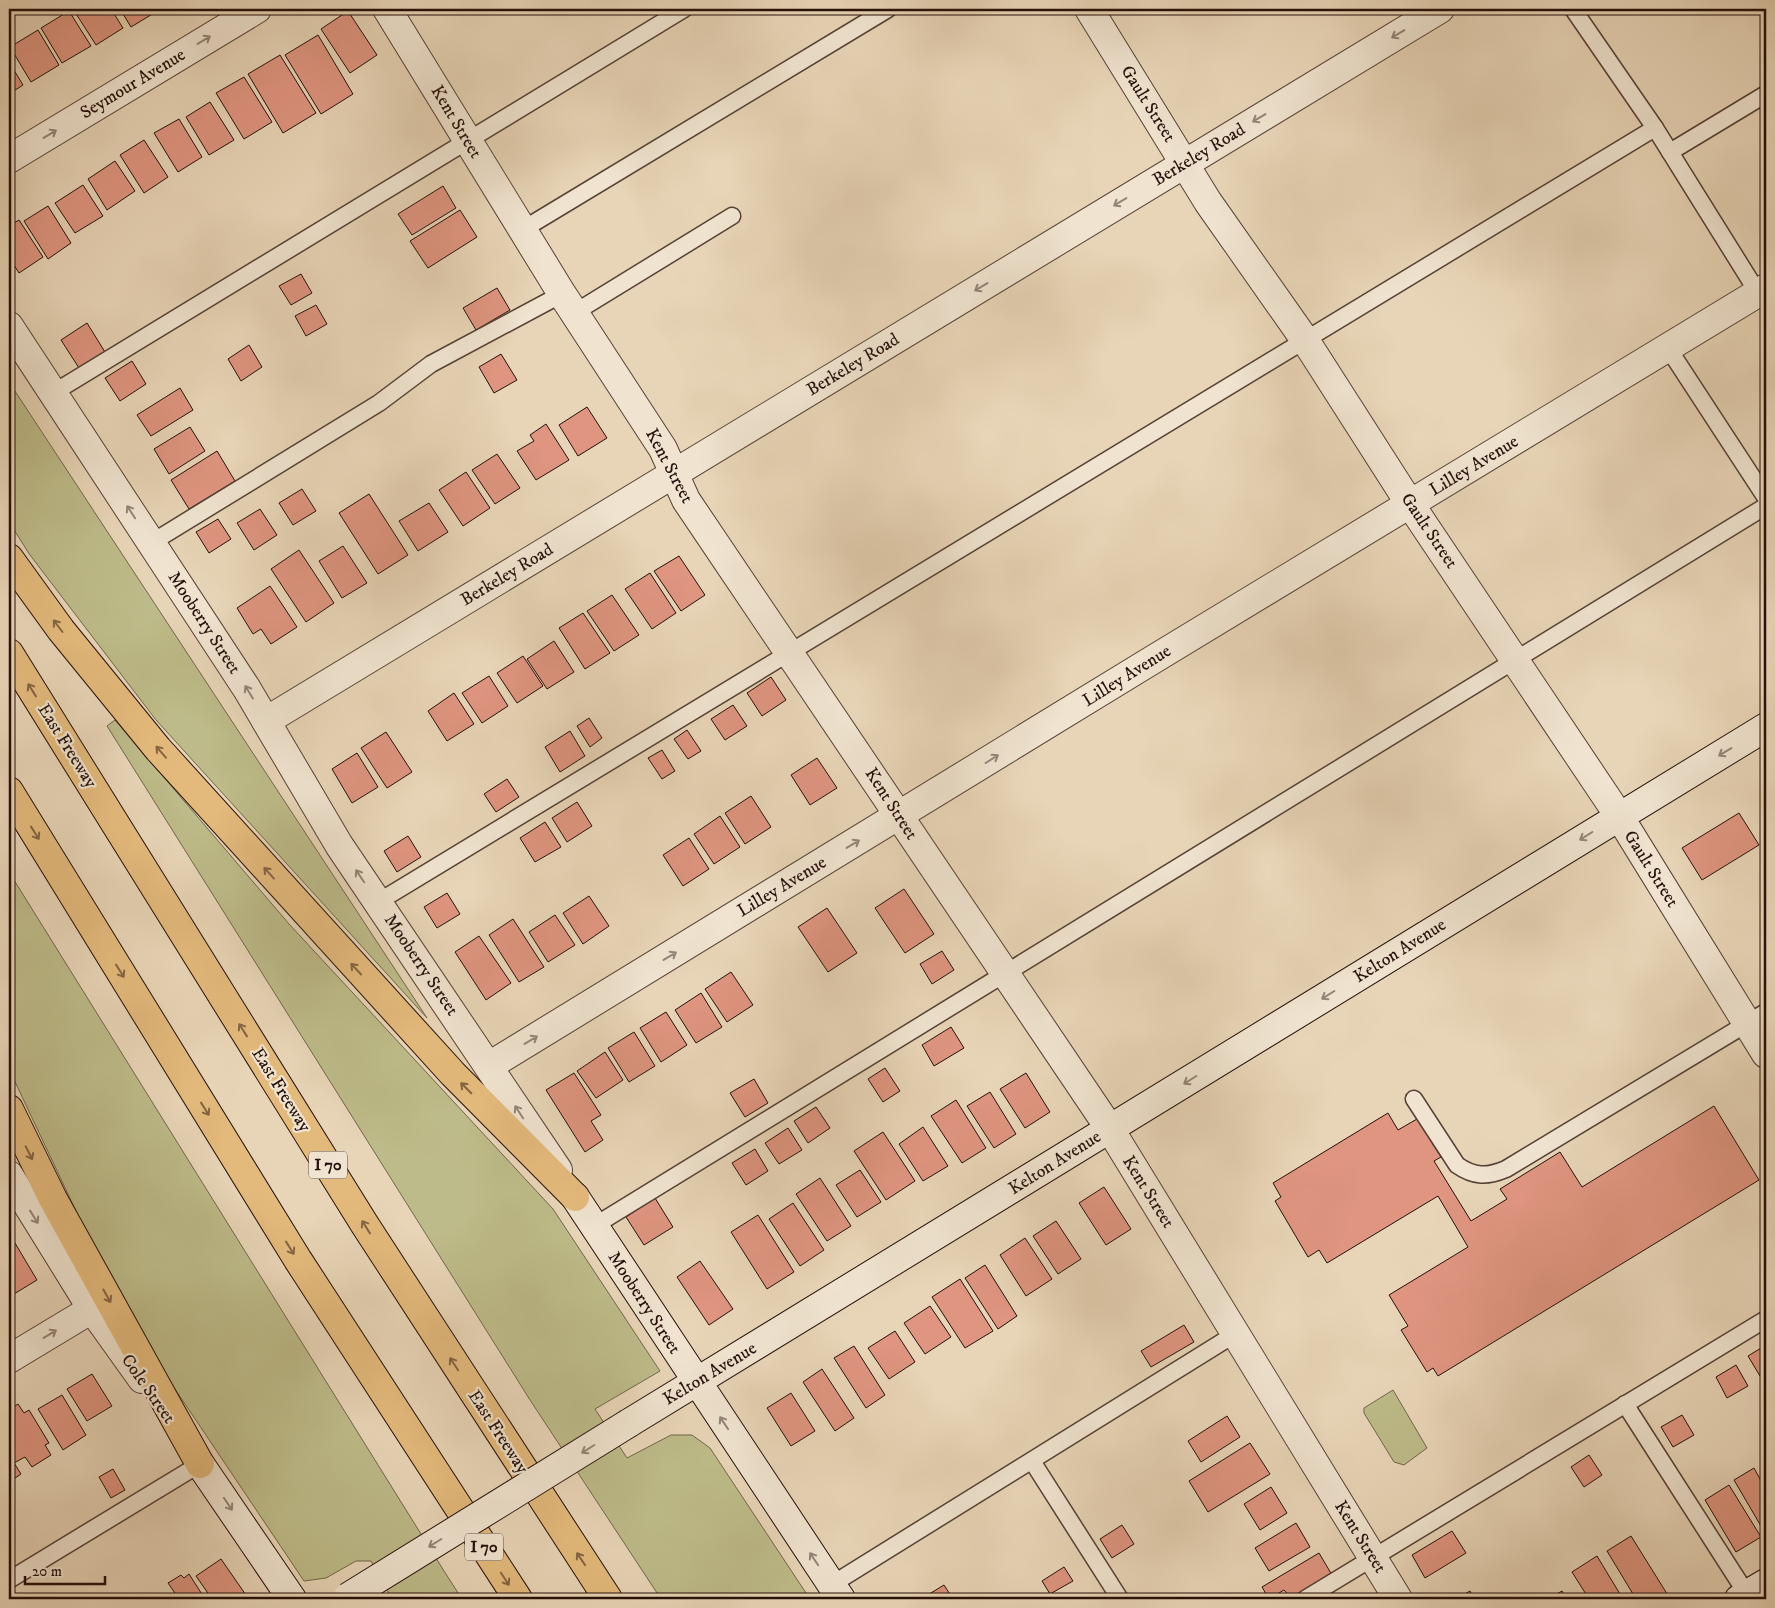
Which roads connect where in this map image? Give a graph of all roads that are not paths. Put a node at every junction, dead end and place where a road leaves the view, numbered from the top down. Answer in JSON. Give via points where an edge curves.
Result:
{"nodes":[{"id":1,"x":256,"y":9,"type":"edge"},
{"id":2,"x":387,"y":9,"type":"edge"},
{"id":3,"x":684,"y":9,"type":"edge"},
{"id":4,"x":888,"y":9,"type":"edge"},
{"id":5,"x":1089,"y":9,"type":"edge"},
{"id":6,"x":1440,"y":9,"type":"edge"},
{"id":7,"x":1573,"y":9,"type":"edge"},
{"id":8,"x":1766,"y":94,"type":"edge"},
{"id":9,"x":1655,"y":128,"type":"junction"},
{"id":10,"x":468,"y":141,"type":"junction"},
{"id":11,"x":1670,"y":152,"type":"junction"},
{"id":12,"x":9,"y":159,"type":"edge"},
{"id":13,"x":1184,"y":163,"type":"junction"},
{"id":14,"x":732,"y":216,"type":"dead end"},
{"id":15,"x":522,"y":230,"type":"junction"},
{"id":16,"x":1762,"y":291,"type":"edge"},
{"id":17,"x":568,"y":304,"type":"junction"},
{"id":18,"x":9,"y":326,"type":"edge"},
{"id":19,"x":1305,"y":340,"type":"junction"},
{"id":20,"x":1668,"y":348,"type":"junction"},
{"id":21,"x":53,"y":394,"type":"junction"},
{"id":22,"x":674,"y":474,"type":"junction"},
{"id":23,"x":1766,"y":498,"type":"edge"},
{"id":24,"x":1410,"y":504,"type":"junction"},
{"id":25,"x":1766,"y":506,"type":"edge"},
{"id":26,"x":152,"y":543,"type":"junction"},
{"id":27,"x":9,"y":558,"type":"edge"},
{"id":28,"x":790,"y":652,"type":"junction"},
{"id":29,"x":9,"y":653,"type":"edge"},
{"id":30,"x":1515,"y":660,"type":"junction"},
{"id":31,"x":266,"y":721,"type":"junction"},
{"id":32,"x":1766,"y":727,"type":"edge"},
{"id":33,"x":9,"y":792,"type":"edge"},
{"id":34,"x":900,"y":816,"type":"junction"},
{"id":35,"x":1619,"y":816,"type":"junction"},
{"id":36,"x":378,"y":902,"type":"junction"},
{"id":37,"x":1006,"y":974,"type":"junction"},
{"id":38,"x":1757,"y":1018,"type":"edge"},
{"id":39,"x":1766,"y":1054,"type":"edge"},
{"id":40,"x":489,"y":1066,"type":"junction"},
{"id":41,"x":1414,"y":1099,"type":"dead end"},
{"id":42,"x":9,"y":1109,"type":"edge"},
{"id":43,"x":1110,"y":1129,"type":"junction"},
{"id":44,"x":9,"y":1175,"type":"edge"},
{"id":45,"x":575,"y":1197,"type":"junction"},
{"id":46,"x":594,"y":1226,"type":"junction"},
{"id":47,"x":92,"y":1309,"type":"junction"},
{"id":48,"x":1766,"y":1319,"type":"edge"},
{"id":49,"x":1235,"y":1334,"type":"junction"},
{"id":50,"x":9,"y":1359,"type":"edge"},
{"id":51,"x":696,"y":1382,"type":"junction"},
{"id":52,"x":1625,"y":1404,"type":"junction"},
{"id":53,"x":1032,"y":1461,"type":"junction"},
{"id":54,"x":200,"y":1464,"type":"junction"},
{"id":55,"x":1373,"y":1558,"type":"junction"},
{"id":56,"x":9,"y":1580,"type":"edge"},
{"id":57,"x":836,"y":1592,"type":"edge"},
{"id":58,"x":1750,"y":1594,"type":"edge"},
{"id":59,"x":346,"y":1598,"type":"edge"},
{"id":60,"x":292,"y":1599,"type":"edge"},
{"id":61,"x":518,"y":1599,"type":"edge"},
{"id":62,"x":608,"y":1599,"type":"edge"},
{"id":63,"x":1120,"y":1599,"type":"edge"},
{"id":64,"x":1305,"y":1599,"type":"edge"},
{"id":65,"x":1398,"y":1599,"type":"edge"}],
"edges":[{"from":12,"to":1,"type":"street","name":"Seymour Avenue","one_way":true},
{"from":2,"to":10,"type":"street","name":"Kent Street"},
{"from":3,"to":10,"type":"lane"},
{"from":4,"to":15,"type":"lane"},
{"from":5,"to":13,"type":"street","name":"Gault Street"},
{"from":6,"to":13,"type":"street","name":"Berkeley Road","one_way":true},
{"from":7,"to":9,"type":"lane"},
{"from":8,"to":11,"type":"lane"},
{"from":9,"to":11,"type":"lane"},
{"from":9,"to":19,"type":"lane"},
{"from":10,"to":15,"type":"street","name":"Kent Street"},
{"from":10,"to":21,"type":"lane"},
{"from":11,"to":16,"type":"lane"},
{"from":13,"to":19,"type":"street","name":"Gault Street"},
{"from":13,"to":22,"type":"street","name":"Berkeley Road","one_way":true},
{"from":14,"to":17,"type":"lane"},
{"from":15,"to":17,"type":"street","name":"Kent Street"},
{"from":16,"to":20,"type":"street","name":"Lilley Avenue"},
{"from":17,"to":22,"type":"street","name":"Kent Street","via":[[663,449]]},
{"from":17,"to":26,"type":"lane","via":[[431,364],[379,403]]},
{"from":18,"to":21,"type":"street","name":"Mooberry Street"},
{"from":19,"to":24,"type":"street","name":"Gault Street"},
{"from":19,"to":28,"type":"lane"},
{"from":20,"to":23,"type":"lane"},
{"from":20,"to":24,"type":"street","name":"Lilley Avenue"},
{"from":26,"to":21,"type":"street","name":"Mooberry Street","one_way":true},
{"from":22,"to":28,"type":"street","name":"Kent Street","via":[[686,500]]},
{"from":22,"to":31,"type":"street","name":"Berkeley Road"},
{"from":24,"to":30,"type":"street","name":"Gault Street"},
{"from":34,"to":24,"type":"street","name":"Lilley Avenue","one_way":true},
{"from":25,"to":30,"type":"lane"},
{"from":31,"to":26,"type":"street","name":"Mooberry Street","one_way":true},
{"from":45,"to":27,"type":"highway","one_way":true,"via":[[453,1074],[158,749],[61,630]]},
{"from":28,"to":34,"type":"street","name":"Kent Street"},
{"from":28,"to":36,"type":"lane"},
{"from":62,"to":29,"type":"highway","name":"East Freeway","number":"I 70","one_way":true,"via":[[365,1226]]},
{"from":30,"to":35,"type":"street","name":"Gault Street"},
{"from":30,"to":37,"type":"lane"},
{"from":36,"to":31,"type":"street","name":"Mooberry Street","one_way":true,"via":[[339,845]]},
{"from":32,"to":35,"type":"street","name":"Kelton Avenue","one_way":true},
{"from":33,"to":61,"type":"highway","number":"I 70","one_way":true,"via":[[298,1260]]},
{"from":34,"to":37,"type":"street","name":"Kent Street"},
{"from":40,"to":34,"type":"street","name":"Lilley Avenue","one_way":true},
{"from":35,"to":38,"type":"street","name":"Gault Street"},
{"from":35,"to":43,"type":"street","name":"Kelton Avenue","one_way":true},
{"from":36,"to":40,"type":"street","name":"Mooberry Street"},
{"from":37,"to":43,"type":"street","name":"Kent Street"},
{"from":37,"to":46,"type":"lane"},
{"from":38,"to":39,"type":"street","name":"Gault Street"},
{"from":38,"to":41,"type":"lane","via":[[1493,1174],[1479,1176],[1457,1164]]},
{"from":45,"to":40,"type":"street","name":"Mooberry Street","one_way":true},
{"from":42,"to":54,"type":"highway","one_way":true,"via":[[53,1200]]},
{"from":43,"to":49,"type":"street","name":"Kent Street"},
{"from":43,"to":51,"type":"street","name":"Kelton Avenue"},
{"from":44,"to":47,"type":"street","name":"Cole Street","one_way":true},
{"from":45,"to":46,"type":"street","name":"Mooberry Street"},
{"from":46,"to":51,"type":"street","name":"Mooberry Street"},
{"from":50,"to":47,"type":"street","one_way":true},
{"from":47,"to":54,"type":"street","name":"Cole Street"},
{"from":48,"to":52,"type":"lane"},
{"from":49,"to":53,"type":"lane"},
{"from":49,"to":55,"type":"street","name":"Kent Street"},
{"from":57,"to":51,"type":"street","name":"Mooberry Street","one_way":true},
{"from":51,"to":59,"type":"street","name":"Kelton Avenue","one_way":true,"bridge":true},
{"from":52,"to":55,"type":"lane"},
{"from":52,"to":58,"type":"lane"},
{"from":53,"to":57,"type":"lane"},
{"from":53,"to":63,"type":"lane"},
{"from":54,"to":56,"type":"lane"},
{"from":54,"to":60,"type":"street","name":"Cole Street","one_way":true},
{"from":55,"to":64,"type":"lane"},
{"from":55,"to":65,"type":"street","name":"Kent Street"}]}
